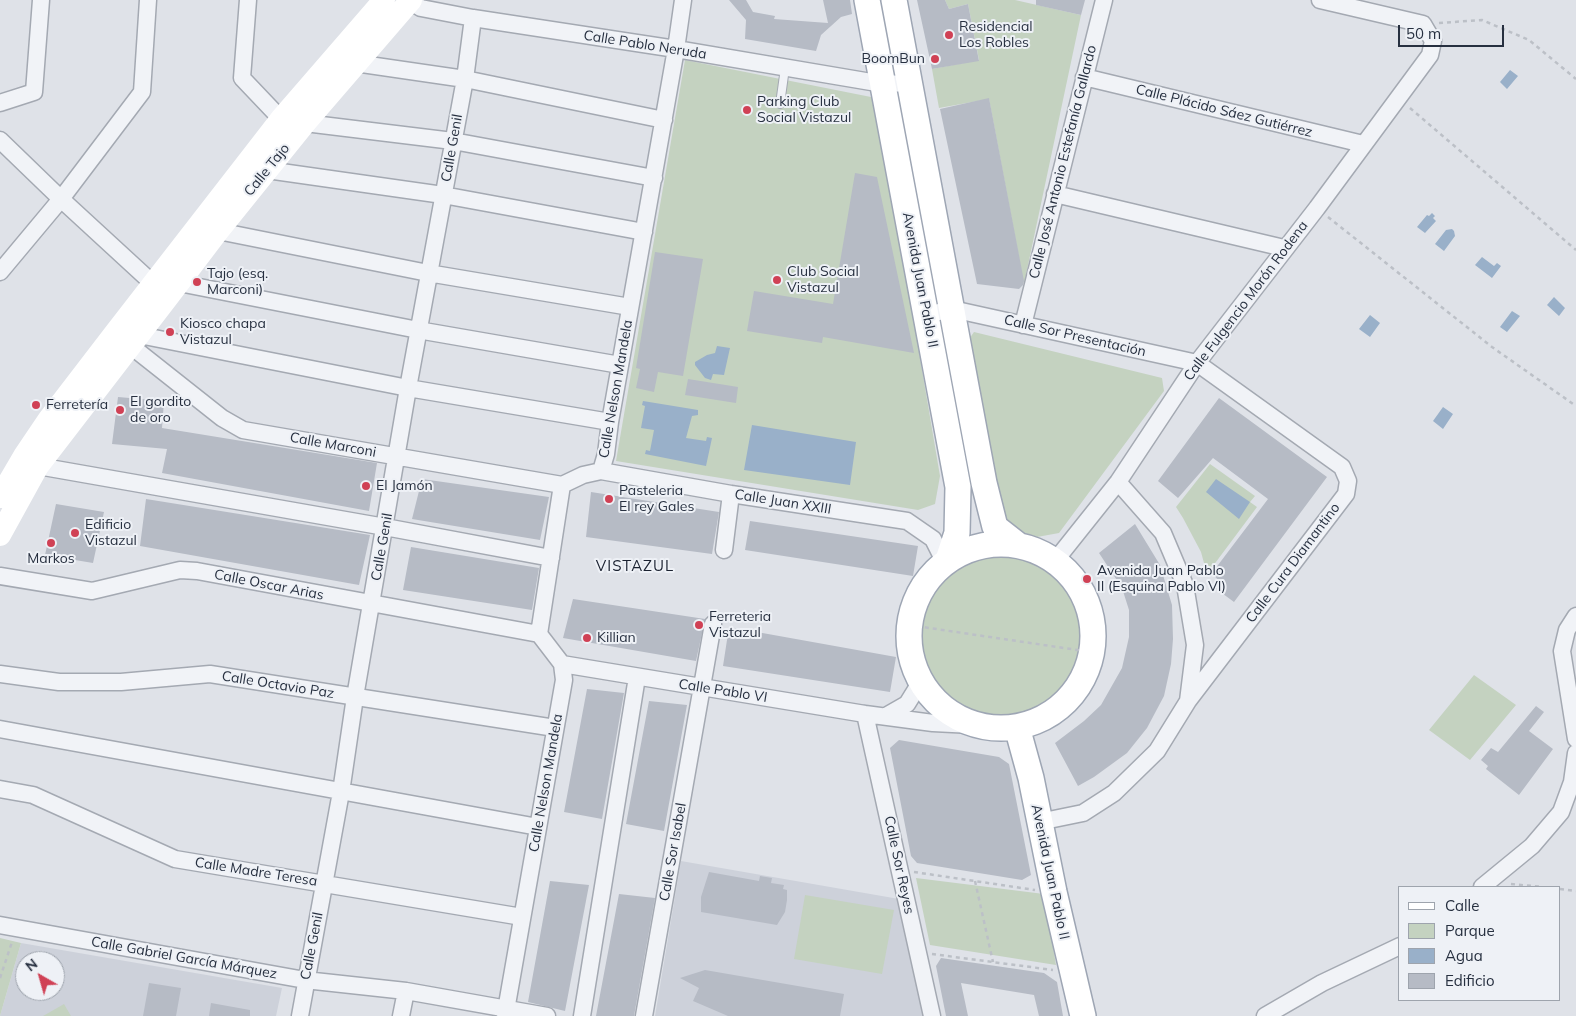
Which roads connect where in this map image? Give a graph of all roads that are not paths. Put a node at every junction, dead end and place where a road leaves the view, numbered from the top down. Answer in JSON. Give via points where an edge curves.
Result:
{"nodes":[{"id":1,"x":40,"y":0,"type":"edge"},
{"id":2,"x":148,"y":0,"type":"edge"},
{"id":3,"x":248,"y":0,"type":"edge"},
{"id":4,"x":384,"y":0,"type":"edge"},
{"id":5,"x":683,"y":0,"type":"edge"},
{"id":6,"x":867,"y":0,"type":"edge"},
{"id":7,"x":894,"y":0,"type":"edge"},
{"id":8,"x":1104,"y":0,"type":"edge"},
{"id":9,"x":1320,"y":0,"type":"edge"},
{"id":10,"x":410,"y":1,"type":"edge"},
{"id":11,"x":473,"y":18,"type":"junction"},
{"id":12,"x":676,"y":49,"type":"junction"},
{"id":13,"x":355,"y":63,"type":"junction"},
{"id":14,"x":785,"y":68,"type":"junction"},
{"id":15,"x":1084,"y":77,"type":"junction"},
{"id":16,"x":465,"y":79,"type":"junction"},
{"id":17,"x":910,"y":83,"type":"junction"},
{"id":18,"x":883,"y":84,"type":"junction"},
{"id":19,"x":0,"y":103,"type":"edge"},
{"id":20,"x":780,"y":104,"type":"dead end"},
{"id":21,"x":281,"y":119,"type":"junction"},
{"id":22,"x":664,"y":120,"type":"junction"},
{"id":23,"x":304,"y":123,"type":"junction"},
{"id":24,"x":0,"y":140,"type":"edge"},
{"id":25,"x":453,"y":141,"type":"junction"},
{"id":26,"x":1363,"y":144,"type":"junction"},
{"id":27,"x":267,"y":170,"type":"junction"},
{"id":28,"x":654,"y":178,"type":"junction"},
{"id":29,"x":1055,"y":194,"type":"junction"},
{"id":30,"x":443,"y":195,"type":"junction"},
{"id":31,"x":61,"y":199,"type":"junction"},
{"id":32,"x":218,"y":231,"type":"junction"},
{"id":33,"x":644,"y":232,"type":"junction"},
{"id":34,"x":1284,"y":248,"type":"junction"},
{"id":35,"x":0,"y":272,"type":"edge"},
{"id":36,"x":428,"y":273,"type":"junction"},
{"id":37,"x":167,"y":289,"type":"junction"},
{"id":38,"x":630,"y":307,"type":"junction"},
{"id":39,"x":952,"y":309,"type":"junction"},
{"id":40,"x":926,"y":315,"type":"junction"},
{"id":41,"x":1023,"y":324,"type":"junction"},
{"id":42,"x":418,"y":330,"type":"junction"},
{"id":43,"x":128,"y":338,"type":"junction"},
{"id":44,"x":1197,"y":363,"type":"junction"},
{"id":45,"x":620,"y":365,"type":"junction"},
{"id":46,"x":408,"y":388,"type":"junction"},
{"id":47,"x":610,"y":422,"type":"junction"},
{"id":48,"x":398,"y":456,"type":"junction"},
{"id":49,"x":38,"y":466,"type":"junction"},
{"id":50,"x":601,"y":471,"type":"junction"},
{"id":51,"x":1118,"y":482,"type":"junction"},
{"id":52,"x":562,"y":485,"type":"junction"},
{"id":53,"x":731,"y":494,"type":"junction"},
{"id":54,"x":0,"y":497,"type":"edge"},
{"id":55,"x":385,"y":527,"type":"junction"},
{"id":56,"x":0,"y":535,"type":"edge"},
{"id":57,"x":1018,"y":545,"type":"junction"},
{"id":58,"x":724,"y":550,"type":"dead end"},
{"id":59,"x":551,"y":558,"type":"junction"},
{"id":60,"x":947,"y":561,"type":"junction"},
{"id":61,"x":1055,"y":561,"type":"junction"},
{"id":62,"x":0,"y":576,"type":"edge"},
{"id":63,"x":372,"y":604,"type":"junction"},
{"id":64,"x":1576,"y":616,"type":"edge"},
{"id":65,"x":713,"y":624,"type":"dead end"},
{"id":66,"x":539,"y":634,"type":"junction"},
{"id":67,"x":562,"y":664,"type":"junction"},
{"id":68,"x":0,"y":674,"type":"edge"},
{"id":69,"x":637,"y":677,"type":"junction"},
{"id":70,"x":920,"y":683,"type":"junction"},
{"id":71,"x":702,"y":688,"type":"junction"},
{"id":72,"x":355,"y":697,"type":"junction"},
{"id":73,"x":1188,"y":701,"type":"junction"},
{"id":74,"x":865,"y":714,"type":"junction"},
{"id":75,"x":886,"y":716,"type":"junction"},
{"id":76,"x":972,"y":725,"type":"junction"},
{"id":77,"x":555,"y":728,"type":"junction"},
{"id":78,"x":1017,"y":728,"type":"junction"},
{"id":79,"x":0,"y":729,"type":"edge"},
{"id":80,"x":1576,"y":740,"type":"edge"},
{"id":81,"x":1576,"y":753,"type":"edge"},
{"id":82,"x":0,"y":789,"type":"edge"},
{"id":83,"x":342,"y":792,"type":"junction"},
{"id":84,"x":1039,"y":822,"type":"junction"},
{"id":85,"x":538,"y":827,"type":"junction"},
{"id":86,"x":324,"y":884,"type":"junction"},
{"id":87,"x":1486,"y":884,"type":"edge"},
{"id":88,"x":522,"y":917,"type":"junction"},
{"id":89,"x":0,"y":925,"type":"edge"},
{"id":90,"x":1398,"y":947,"type":"edge"},
{"id":91,"x":305,"y":980,"type":"junction"},
{"id":92,"x":406,"y":991,"type":"junction"},
{"id":93,"x":506,"y":1012,"type":"edge"},
{"id":94,"x":300,"y":1016,"type":"edge"},
{"id":95,"x":401,"y":1016,"type":"edge"},
{"id":96,"x":547,"y":1016,"type":"edge"},
{"id":97,"x":582,"y":1016,"type":"edge"},
{"id":98,"x":644,"y":1016,"type":"edge"},
{"id":99,"x":932,"y":1016,"type":"edge"},
{"id":100,"x":1082,"y":1016,"type":"edge"},
{"id":101,"x":1265,"y":1016,"type":"edge"}],
"edges":[{"from":1,"to":19,"type":"street","via":[[34,92]]},
{"from":2,"to":31,"type":"street","via":[[142,92]]},
{"from":3,"to":21,"type":"street","via":[[242,78]]},
{"from":4,"to":21,"type":"street","name":"Calle Tajo"},
{"from":5,"to":12,"type":"street","name":"Calle Nelson Mandela"},
{"from":6,"to":18,"type":"main road","name":"Avenida Juan Pablo II"},
{"from":7,"to":17,"type":"main road","name":"Avenida Juan Pablo II"},
{"from":8,"to":15,"type":"street","name":"Calle José Antonio Estefanía Gallardo"},
{"from":9,"to":26,"type":"street","name":"Calle Fulgencio Morón Rodena","via":[[1423,24],[1432,40],[1430,55]]},
{"from":10,"to":11,"type":"street","name":"Calle Pablo Neruda","via":[[421,8]]},
{"from":10,"to":13,"type":"street","name":"Calle Tajo"},
{"from":11,"to":12,"type":"street","name":"Calle Pablo Neruda"},
{"from":11,"to":16,"type":"street","name":"Calle Genil"},
{"from":12,"to":14,"type":"street","name":"Calle Pablo Neruda"},
{"from":12,"to":22,"type":"street","name":"Calle Nelson Mandela"},
{"from":13,"to":16,"type":"street"},
{"from":13,"to":23,"type":"street","name":"Calle Tajo"},
{"from":14,"to":18,"type":"street","name":"Calle Pablo Neruda"},
{"from":14,"to":20,"type":"lane"},
{"from":15,"to":26,"type":"street","name":"Calle Plácido Sáez Gutiérrez"},
{"from":15,"to":29,"type":"street","name":"Calle José Antonio Estefanía Gallardo"},
{"from":16,"to":22,"type":"street"},
{"from":16,"to":25,"type":"street","name":"Calle Genil"},
{"from":17,"to":18,"type":"street","name":"Calle Pablo Neruda"},
{"from":17,"to":39,"type":"main road","name":"Avenida Juan Pablo II"},
{"from":18,"to":40,"type":"main road","name":"Avenida Juan Pablo II"},
{"from":21,"to":37,"type":"street","name":"Calle Tajo"},
{"from":22,"to":28,"type":"street","name":"Calle Nelson Mandela"},
{"from":23,"to":25,"type":"street"},
{"from":23,"to":27,"type":"street","name":"Calle Tajo"},
{"from":24,"to":31,"type":"street"},
{"from":25,"to":28,"type":"street"},
{"from":25,"to":30,"type":"street","name":"Calle Genil"},
{"from":26,"to":34,"type":"street","name":"Calle Fulgencio Morón Rodena"},
{"from":27,"to":30,"type":"street"},
{"from":27,"to":32,"type":"street","name":"Calle Tajo"},
{"from":28,"to":33,"type":"street","name":"Calle Nelson Mandela"},
{"from":29,"to":34,"type":"street"},
{"from":29,"to":41,"type":"street","name":"Calle José Antonio Estefanía Gallardo"},
{"from":30,"to":33,"type":"street"},
{"from":30,"to":36,"type":"street","name":"Calle Genil"},
{"from":31,"to":35,"type":"street"},
{"from":31,"to":37,"type":"street"},
{"from":32,"to":36,"type":"street"},
{"from":32,"to":37,"type":"street","name":"Calle Tajo"},
{"from":33,"to":38,"type":"street","name":"Calle Nelson Mandela"},
{"from":34,"to":44,"type":"street","name":"Calle Fulgencio Morón Rodena"},
{"from":36,"to":38,"type":"street"},
{"from":36,"to":42,"type":"street","name":"Calle Genil"},
{"from":37,"to":42,"type":"street"},
{"from":37,"to":43,"type":"street","name":"Calle Tajo"},
{"from":38,"to":45,"type":"street","name":"Calle Nelson Mandela"},
{"from":39,"to":40,"type":"street"},
{"from":39,"to":41,"type":"street","name":"Calle Sor Presentación"},
{"from":39,"to":57,"type":"main road","name":"Avenida Juan Pablo II","via":[[995,527]]},
{"from":40,"to":60,"type":"main road","name":"Avenida Juan Pablo II","via":[[958,487],[957,533]]},
{"from":41,"to":44,"type":"street","name":"Calle Sor Presentación"},
{"from":42,"to":45,"type":"street"},
{"from":42,"to":46,"type":"street","name":"Calle Genil"},
{"from":43,"to":46,"type":"street"},
{"from":43,"to":48,"type":"street","name":"Calle Marconi","via":[[222,418],[243,430]]},
{"from":43,"to":49,"type":"street","name":"Calle Tajo"},
{"from":43,"to":54,"type":"street","name":"Calle Tajo","via":[[49,419]]},
{"from":44,"to":51,"type":"street","name":"Calle Fulgencio Morón Rodena"},
{"from":44,"to":73,"type":"street","name":"Calle Cura Diamantino","via":[[1342,467],[1348,481],[1346,494]]},
{"from":45,"to":47,"type":"street","name":"Calle Nelson Mandela"},
{"from":46,"to":47,"type":"street"},
{"from":46,"to":48,"type":"street","name":"Calle Genil"},
{"from":47,"to":50,"type":"street","name":"Calle Nelson Mandela"},
{"from":48,"to":52,"type":"street","name":"Calle Marconi"},
{"from":48,"to":55,"type":"street","name":"Calle Genil"},
{"from":49,"to":55,"type":"street"},
{"from":49,"to":56,"type":"street","name":"Calle Tajo"},
{"from":50,"to":52,"type":"street","name":"Calle Nelson Mandela"},
{"from":50,"to":53,"type":"street","name":"Calle Juan XXIII"},
{"from":51,"to":61,"type":"street","name":"Calle Fulgencio Morón Rodena"},
{"from":51,"to":73,"type":"street","via":[[1163,533],[1185,586],[1195,646]]},
{"from":52,"to":59,"type":"street"},
{"from":53,"to":58,"type":"street"},
{"from":53,"to":60,"type":"street","name":"Calle Juan XXIII","via":[[907,521],[933,539]]},
{"from":55,"to":59,"type":"street"},
{"from":55,"to":63,"type":"street","name":"Calle Genil"},
{"from":57,"to":60,"type":"main road","via":[[994,544],[970,549]]},
{"from":57,"to":61,"type":"main road"},
{"from":59,"to":66,"type":"street"},
{"from":60,"to":70,"type":"main road","via":[[926,582],[909,625],[911,658]]},
{"from":61,"to":78,"type":"main road","via":[[1077,582],[1090,610],[1094,641],[1087,671],[1070,697],[1046,717]]},
{"from":62,"to":63,"type":"street","name":"Calle Oscar Arias","via":[[92,591],[180,570],[197,571]]},
{"from":63,"to":66,"type":"street","name":"Calle Oscar Arias"},
{"from":63,"to":72,"type":"street","name":"Calle Genil"},
{"from":64,"to":80,"type":"street","via":[[1567,630],[1562,651]]},
{"from":65,"to":71,"type":"street","name":"Calle Sor Isabel"},
{"from":66,"to":67,"type":"street"},
{"from":67,"to":69,"type":"street","name":"Calle Pablo VI"},
{"from":67,"to":77,"type":"street","name":"Calle Nelson Mandela","via":[[564,680]]},
{"from":68,"to":72,"type":"street","name":"Calle Octavio Paz","via":[[59,682],[121,682],[210,674]]},
{"from":69,"to":71,"type":"street","name":"Calle Pablo VI"},
{"from":69,"to":97,"type":"street"},
{"from":70,"to":75,"type":"street","via":[[907,704]]},
{"from":70,"to":76,"type":"main road","via":[[934,701]]},
{"from":71,"to":74,"type":"street","name":"Calle Pablo VI"},
{"from":71,"to":98,"type":"street","name":"Calle Sor Isabel"},
{"from":72,"to":77,"type":"street","name":"Calle Octavio Paz"},
{"from":72,"to":83,"type":"street","name":"Calle Genil"},
{"from":73,"to":84,"type":"street","name":"Calle Cura Diamantino","via":[[1157,751],[1114,793],[1083,813]]},
{"from":74,"to":75,"type":"street","name":"Calle Pablo VI"},
{"from":74,"to":99,"type":"street","name":"Calle Sor Reyes"},
{"from":75,"to":76,"type":"street","name":"Calle Pablo VI"},
{"from":76,"to":78,"type":"main road"},
{"from":77,"to":85,"type":"street","name":"Calle Nelson Mandela"},
{"from":78,"to":84,"type":"main road","name":"Avenida Juan Pablo II"},
{"from":79,"to":83,"type":"street"},
{"from":81,"to":87,"type":"street","via":[[1572,782],[1561,812],[1532,846]]},
{"from":82,"to":86,"type":"street","name":"Calle Madre Teresa","via":[[33,795],[175,859]]},
{"from":83,"to":85,"type":"street"},
{"from":83,"to":86,"type":"street","name":"Calle Genil"},
{"from":84,"to":100,"type":"main road","name":"Avenida Juan Pablo II"},
{"from":85,"to":88,"type":"street","name":"Calle Nelson Mandela"},
{"from":86,"to":88,"type":"street","name":"Calle Madre Teresa"},
{"from":86,"to":91,"type":"street","name":"Calle Genil"},
{"from":88,"to":93,"type":"street","name":"Calle Nelson Mandela"},
{"from":89,"to":91,"type":"street","name":"Calle Gabriel García Márquez"},
{"from":90,"to":101,"type":"street","via":[[1322,983]]},
{"from":91,"to":92,"type":"street","name":"Calle Gabriel García Márquez"},
{"from":91,"to":94,"type":"street","name":"Calle Genil"},
{"from":92,"to":93,"type":"street","name":"Calle Gabriel García Márquez"},
{"from":92,"to":95,"type":"street"},
{"from":93,"to":96,"type":"street","name":"Calle Gabriel García Márquez"}]}
